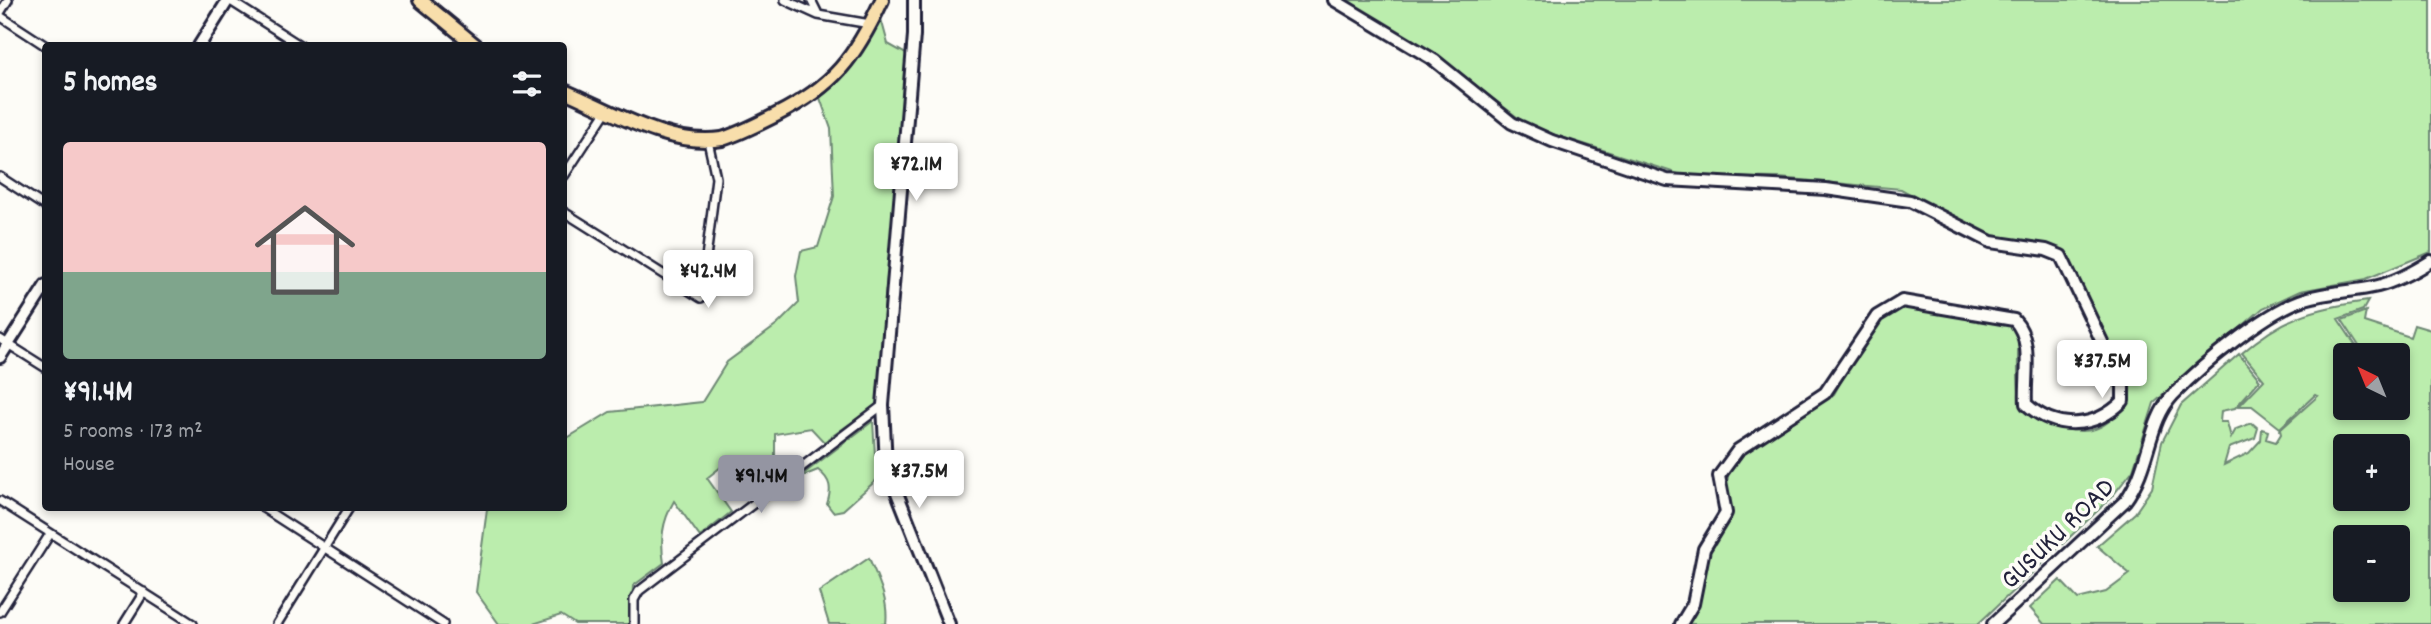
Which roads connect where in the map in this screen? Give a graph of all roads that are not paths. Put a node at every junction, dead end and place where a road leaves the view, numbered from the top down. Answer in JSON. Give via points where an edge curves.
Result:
{"nodes":[{"id":1,"x":8,"y":0,"type":"edge"},
{"id":2,"x":228,"y":0,"type":"edge"},
{"id":3,"x":420,"y":0,"type":"edge"},
{"id":4,"x":785,"y":0,"type":"edge"},
{"id":5,"x":811,"y":0,"type":"edge"},
{"id":6,"x":882,"y":0,"type":"edge"},
{"id":7,"x":914,"y":0,"type":"edge"},
{"id":8,"x":1334,"y":0,"type":"edge"},
{"id":9,"x":0,"y":14,"type":"edge"},
{"id":10,"x":818,"y":15,"type":"junction"},
{"id":11,"x":871,"y":24,"type":"junction"},
{"id":12,"x":202,"y":42,"type":"edge"},
{"id":13,"x":295,"y":42,"type":"edge"},
{"id":14,"x":471,"y":42,"type":"edge"},
{"id":15,"x":42,"y":43,"type":"edge"},
{"id":16,"x":567,"y":92,"type":"edge"},
{"id":17,"x":608,"y":110,"type":"junction"},
{"id":18,"x":708,"y":141,"type":"junction"},
{"id":19,"x":567,"y":172,"type":"edge"},
{"id":20,"x":0,"y":177,"type":"edge"},
{"id":21,"x":42,"y":204,"type":"edge"},
{"id":22,"x":567,"y":214,"type":"edge"},
{"id":23,"x":2431,"y":261,"type":"edge"},
{"id":24,"x":42,"y":290,"type":"edge"},
{"id":25,"x":4,"y":341,"type":"edge"},
{"id":26,"x":0,"y":357,"type":"edge"},
{"id":27,"x":42,"y":365,"type":"edge"},
{"id":28,"x":883,"y":405,"type":"junction"},
{"id":29,"x":0,"y":500,"type":"edge"},
{"id":30,"x":267,"y":511,"type":"edge"},
{"id":31,"x":347,"y":511,"type":"edge"},
{"id":32,"x":50,"y":534,"type":"junction"},
{"id":33,"x":323,"y":547,"type":"junction"},
{"id":34,"x":144,"y":592,"type":"junction"},
{"id":35,"x":0,"y":612,"type":"edge"},
{"id":36,"x":124,"y":624,"type":"edge"},
{"id":37,"x":193,"y":624,"type":"edge"},
{"id":38,"x":277,"y":624,"type":"edge"},
{"id":39,"x":443,"y":624,"type":"edge"},
{"id":40,"x":635,"y":624,"type":"edge"},
{"id":41,"x":949,"y":624,"type":"edge"},
{"id":42,"x":1681,"y":624,"type":"edge"},
{"id":43,"x":1993,"y":624,"type":"edge"}],
"edges":[{"from":1,"to":9,"type":"street"},
{"from":2,"to":12,"type":"street"},
{"from":2,"to":13,"type":"street"},
{"from":3,"to":14,"type":"main road"},
{"from":4,"to":10,"type":"street"},
{"from":5,"to":10,"type":"street"},
{"from":6,"to":11,"type":"main road"},
{"from":7,"to":28,"type":"street"},
{"from":8,"to":42,"type":"street","via":[[1434,60],[1512,122],[1552,141],[1667,180],[1826,189],[1910,201],[1991,242],[2061,256],[2123,386],[2123,401],[2111,414],[2092,423],[2070,424],[2039,416],[2026,404],[2026,341],[2014,320],[1902,301],[1889,306],[1877,316],[1825,393],[1738,450],[1719,476],[1726,513],[1704,549],[1693,604]]},
{"from":9,"to":15,"type":"street"},
{"from":10,"to":11,"type":"street"},
{"from":11,"to":18,"type":"main road","via":[[853,55],[821,90],[740,134]]},
{"from":16,"to":17,"type":"main road"},
{"from":17,"to":18,"type":"main road","via":[[675,137]]},
{"from":17,"to":19,"type":"street"},
{"from":18,"to":22,"type":"street","via":[[716,178],[701,298]]},
{"from":20,"to":21,"type":"street"},
{"from":23,"to":43,"type":"street","name":"GUSUKU ROAD","via":[[2380,286],[2305,298],[2250,329],[2165,405],[2139,480],[2125,501]]},
{"from":24,"to":25,"type":"street"},
{"from":25,"to":26,"type":"street"},
{"from":25,"to":27,"type":"street"},
{"from":28,"to":40,"type":"street","via":[[639,591],[634,600]]},
{"from":28,"to":41,"type":"street","via":[[886,465]]},
{"from":29,"to":32,"type":"street"},
{"from":30,"to":33,"type":"street"},
{"from":31,"to":33,"type":"street"},
{"from":32,"to":34,"type":"street"},
{"from":32,"to":35,"type":"street"},
{"from":33,"to":38,"type":"street"},
{"from":33,"to":39,"type":"street"},
{"from":34,"to":36,"type":"street"},
{"from":34,"to":37,"type":"street"}]}
